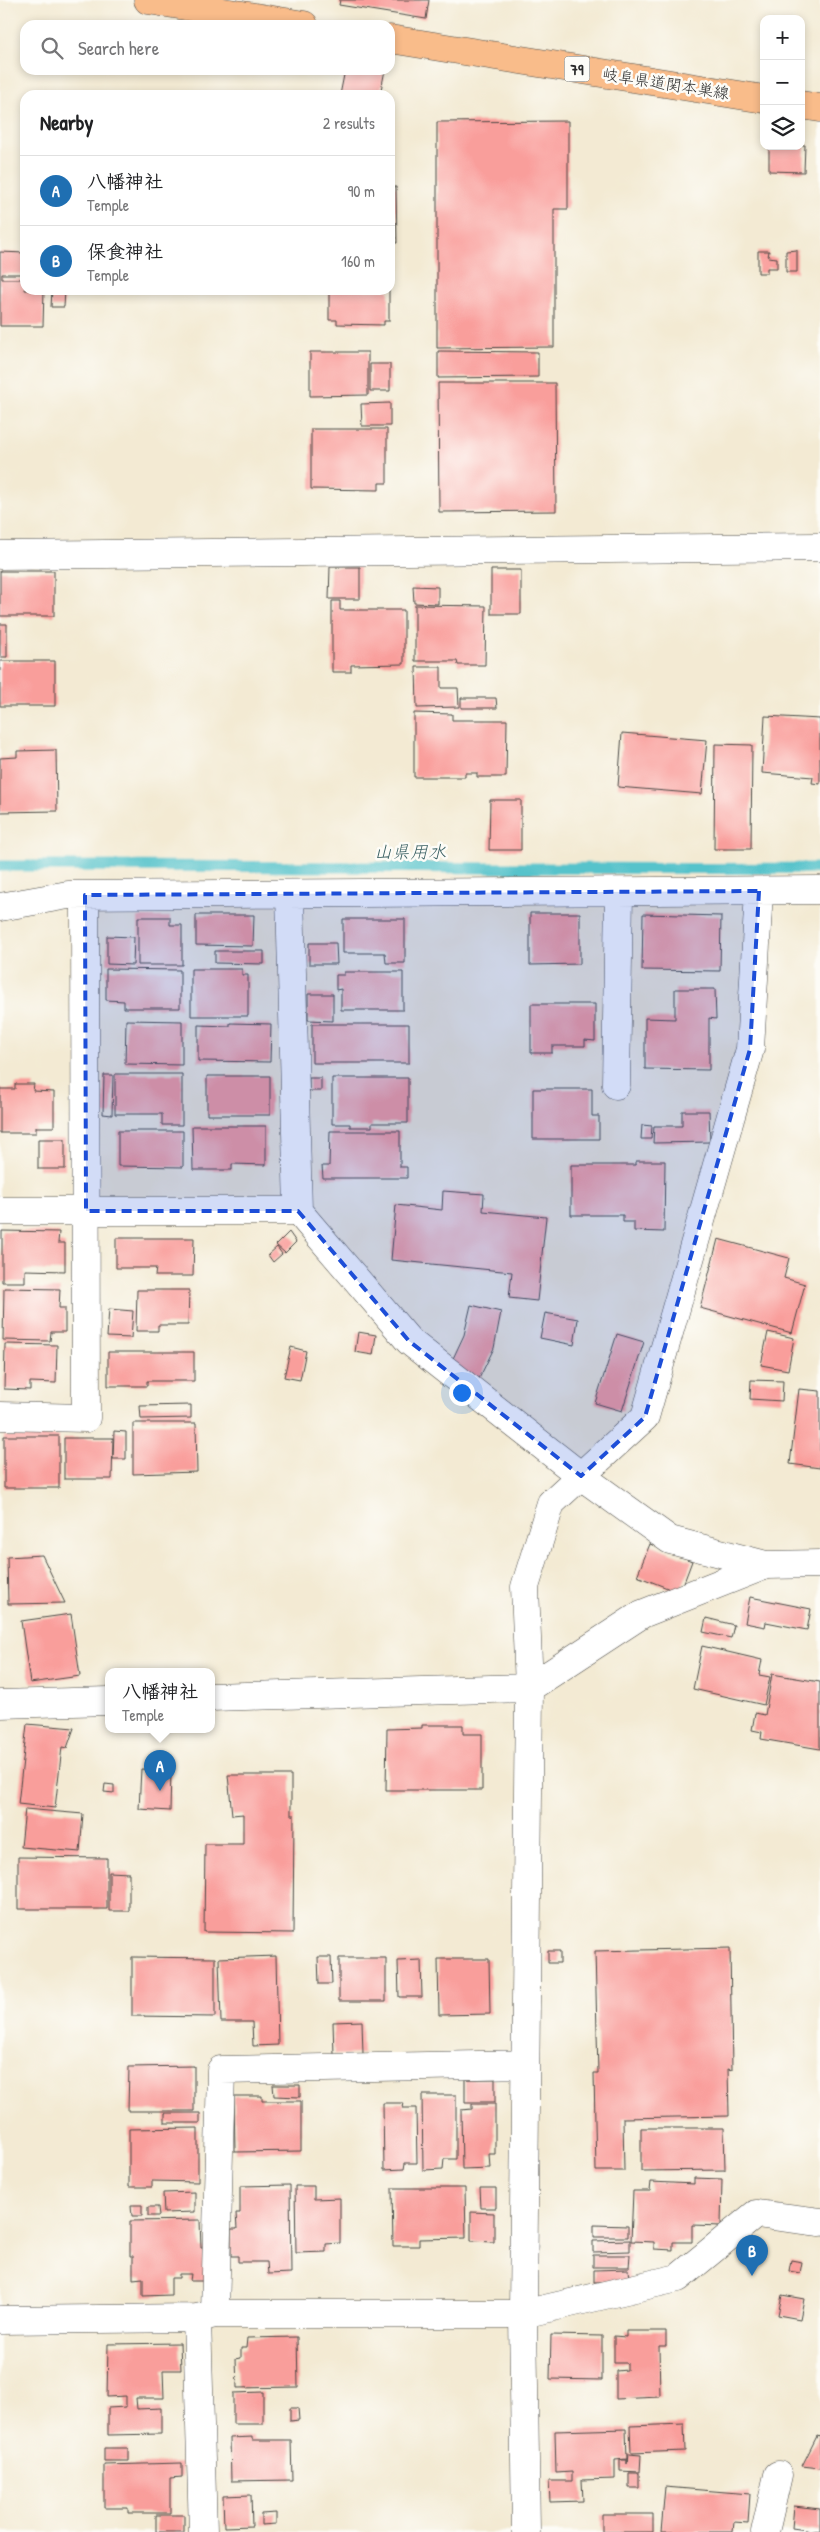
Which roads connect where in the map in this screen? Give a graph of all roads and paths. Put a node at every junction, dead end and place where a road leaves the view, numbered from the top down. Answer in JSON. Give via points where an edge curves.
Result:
{"nodes":[{"id":1,"x":148,"y":0,"type":"edge"},
{"id":2,"x":273,"y":20,"type":"edge"},
{"id":3,"x":395,"y":40,"type":"edge"},
{"id":4,"x":760,"y":98,"type":"edge"},
{"id":5,"x":805,"y":106,"type":"edge"},
{"id":6,"x":820,"y":108,"type":"edge"},
{"id":7,"x":820,"y":547,"type":"edge"},
{"id":8,"x":0,"y":555,"type":"edge"},
{"id":9,"x":820,"y":890,"type":"edge"},
{"id":10,"x":760,"y":891,"type":"junction"},
{"id":11,"x":619,"y":892,"type":"junction"},
{"id":12,"x":290,"y":894,"type":"junction"},
{"id":13,"x":85,"y":895,"type":"junction"},
{"id":14,"x":0,"y":907,"type":"edge"},
{"id":15,"x":616,"y":1086,"type":"dead end"},
{"id":16,"x":0,"y":1211,"type":"edge"},
{"id":17,"x":86,"y":1211,"type":"junction"},
{"id":18,"x":298,"y":1211,"type":"junction"},
{"id":19,"x":0,"y":1416,"type":"edge"},
{"id":20,"x":581,"y":1476,"type":"junction"},
{"id":21,"x":820,"y":1564,"type":"edge"},
{"id":22,"x":766,"y":1566,"type":"junction"},
{"id":23,"x":529,"y":1688,"type":"junction"},
{"id":24,"x":215,"y":1698,"type":"edge"},
{"id":25,"x":105,"y":1701,"type":"edge"},
{"id":26,"x":0,"y":1704,"type":"edge"},
{"id":27,"x":525,"y":2064,"type":"junction"},
{"id":28,"x":820,"y":2222,"type":"edge"},
{"id":29,"x":523,"y":2314,"type":"junction"},
{"id":30,"x":206,"y":2316,"type":"junction"},
{"id":31,"x":0,"y":2320,"type":"edge"},
{"id":32,"x":778,"y":2475,"type":"dead end"},
{"id":33,"x":203,"y":2532,"type":"edge"},
{"id":34,"x":526,"y":2532,"type":"edge"},
{"id":35,"x":765,"y":2532,"type":"edge"}],
"edges":[{"from":1,"to":2,"type":"main road"},
{"from":3,"to":4,"type":"main road","name":"岐阜県道関本巣線","number":"79"},
{"from":5,"to":6,"type":"main road"},
{"from":7,"to":8,"type":"street"},
{"from":9,"to":10,"type":"street"},
{"from":10,"to":11,"type":"street"},
{"from":10,"to":20,"type":"street","via":[[750,1049],[645,1417]]},
{"from":11,"to":12,"type":"street"},
{"from":11,"to":15,"type":"street"},
{"from":12,"to":13,"type":"street"},
{"from":12,"to":18,"type":"street"},
{"from":13,"to":14,"type":"street"},
{"from":13,"to":17,"type":"street"},
{"from":16,"to":17,"type":"street"},
{"from":17,"to":18,"type":"street"},
{"from":17,"to":19,"type":"street","via":[[86,1418]]},
{"from":18,"to":20,"type":"street","via":[[408,1340]]},
{"from":20,"to":22,"type":"street","via":[[670,1540]]},
{"from":20,"to":23,"type":"street","via":[[551,1503],[525,1587]]},
{"from":21,"to":22,"type":"street"},
{"from":22,"to":23,"type":"street","via":[[642,1614]]},
{"from":23,"to":24,"type":"street"},
{"from":23,"to":27,"type":"street"},
{"from":25,"to":26,"type":"street"},
{"from":27,"to":29,"type":"street"},
{"from":27,"to":30,"type":"street","via":[[221,2070]]},
{"from":28,"to":29,"type":"street","via":[[756,2214],[678,2278]]},
{"from":29,"to":30,"type":"street"},
{"from":29,"to":34,"type":"street"},
{"from":30,"to":31,"type":"street"},
{"from":30,"to":33,"type":"street"},
{"from":32,"to":35,"type":"street"}]}
